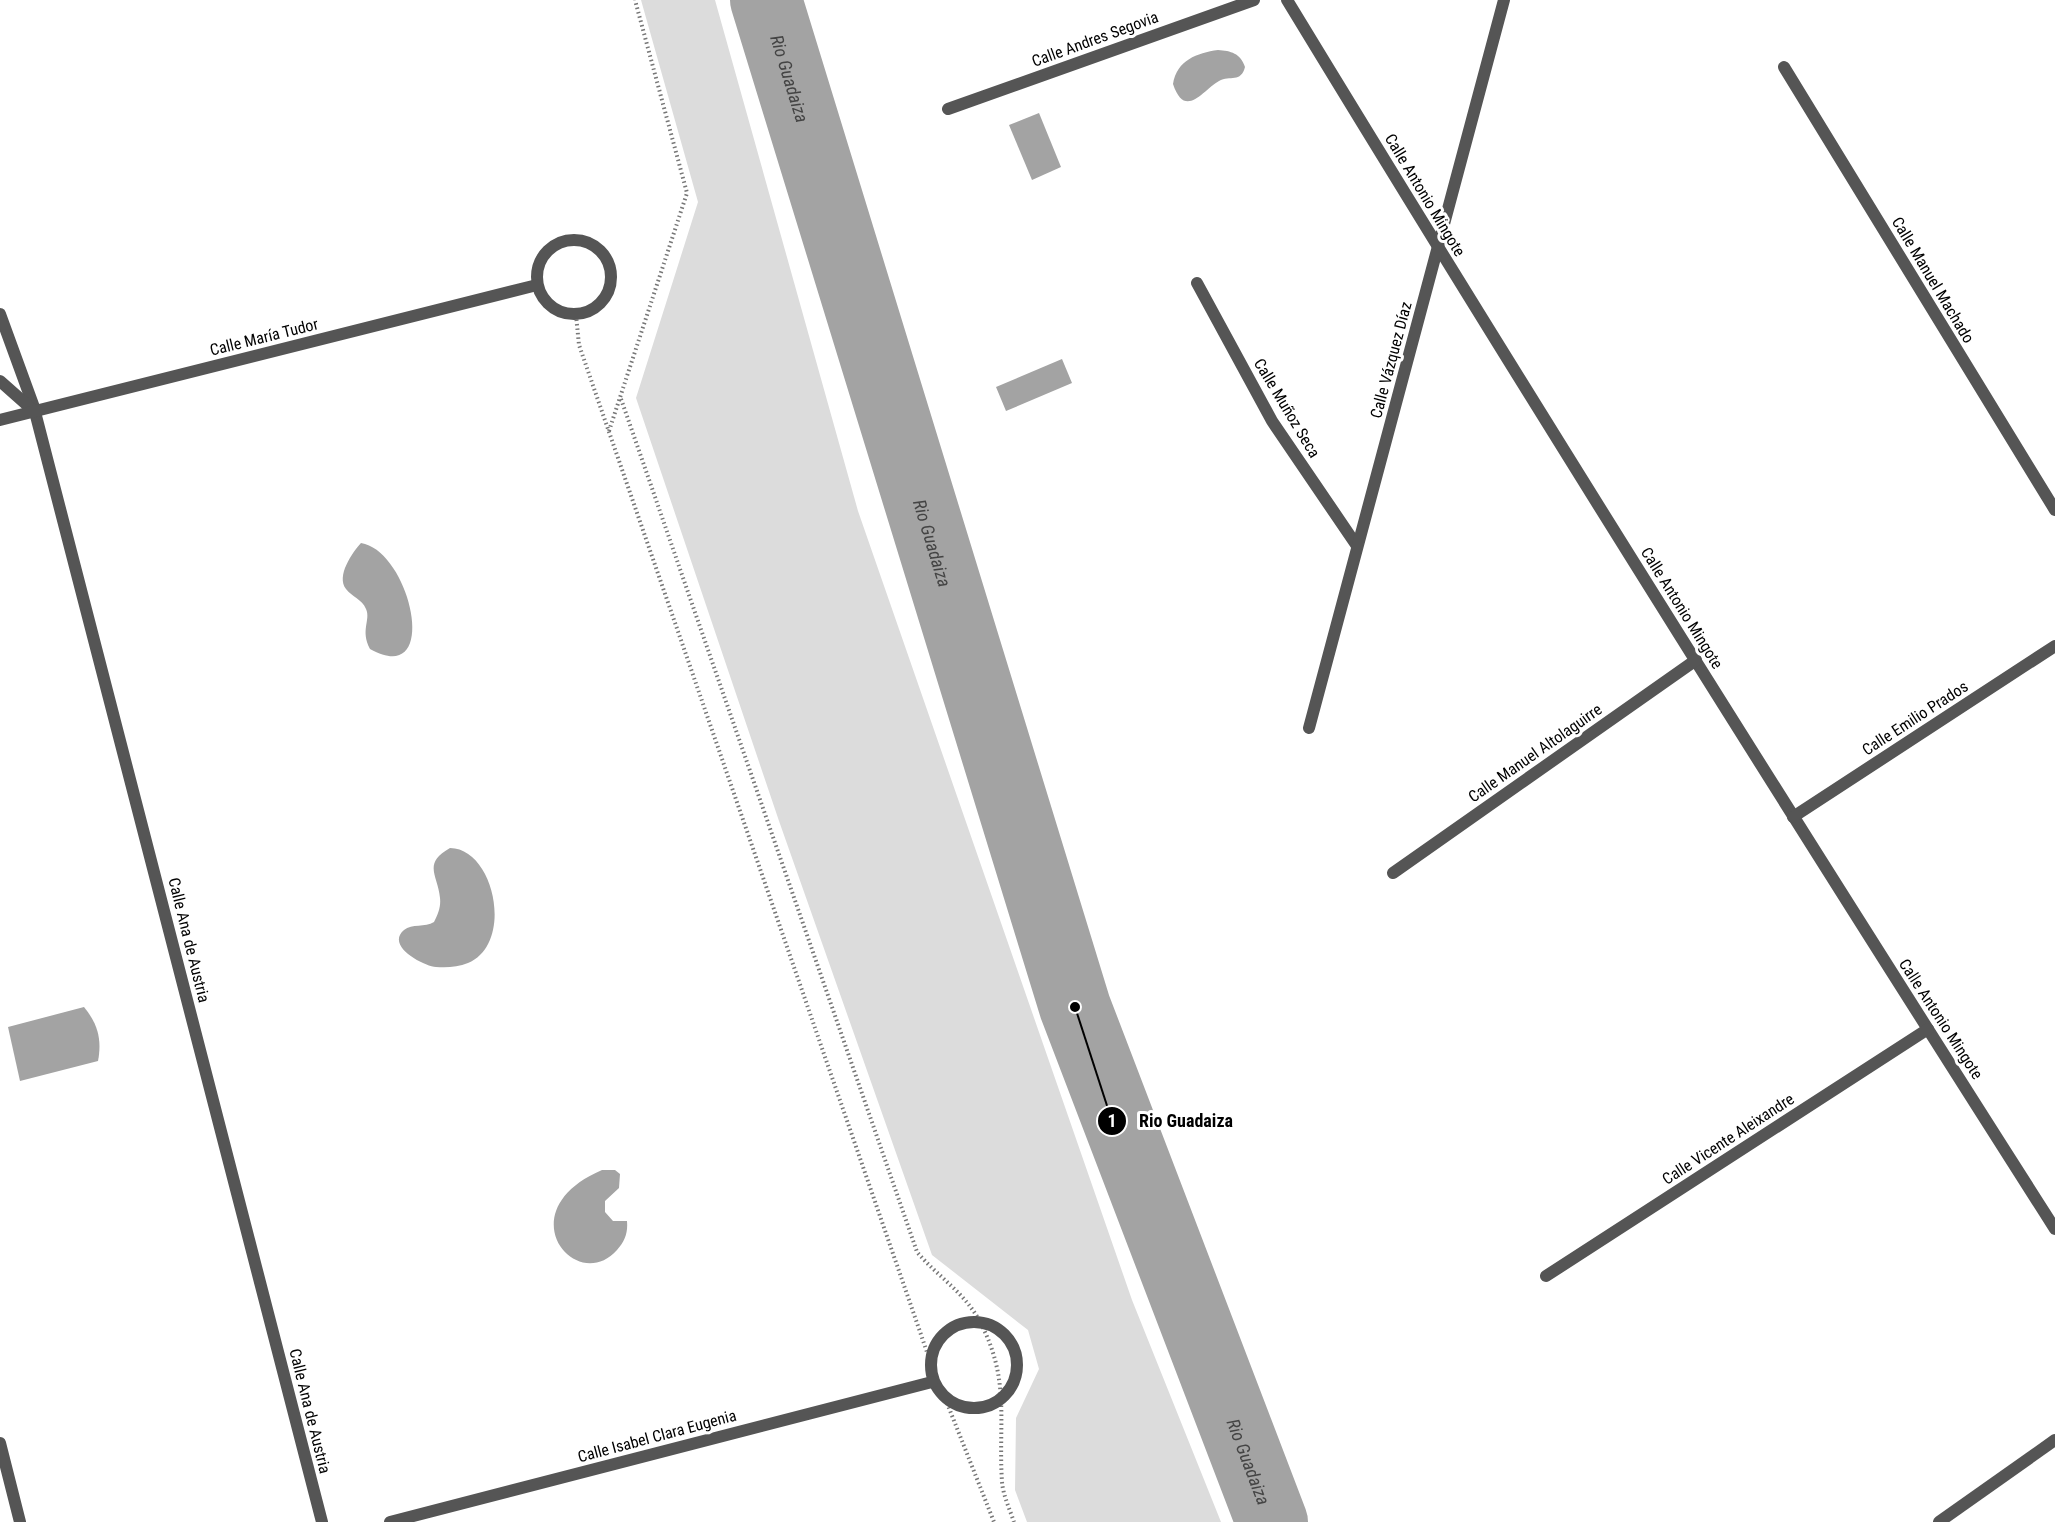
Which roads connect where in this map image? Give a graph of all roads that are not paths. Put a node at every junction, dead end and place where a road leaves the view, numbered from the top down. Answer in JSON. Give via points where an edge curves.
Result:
{"nodes":[{"id":1,"x":1254,"y":0,"type":"edge"},
{"id":2,"x":1287,"y":0,"type":"edge"},
{"id":3,"x":1503,"y":0,"type":"edge"},
{"id":4,"x":1784,"y":67,"type":"dead end"},
{"id":5,"x":948,"y":109,"type":"dead end"},
{"id":6,"x":1438,"y":249,"type":"junction"},
{"id":7,"x":1197,"y":283,"type":"dead end"},
{"id":8,"x":537,"y":285,"type":"junction"},
{"id":9,"x":0,"y":314,"type":"edge"},
{"id":10,"x":0,"y":381,"type":"edge"},
{"id":11,"x":35,"y":412,"type":"junction"},
{"id":12,"x":0,"y":420,"type":"edge"},
{"id":13,"x":2055,"y":510,"type":"edge"},
{"id":14,"x":1357,"y":546,"type":"junction"},
{"id":15,"x":2055,"y":646,"type":"edge"},
{"id":16,"x":1696,"y":660,"type":"junction"},
{"id":17,"x":1309,"y":728,"type":"dead end"},
{"id":18,"x":1793,"y":817,"type":"junction"},
{"id":19,"x":1393,"y":873,"type":"dead end"},
{"id":20,"x":1928,"y":1029,"type":"junction"},
{"id":21,"x":2055,"y":1229,"type":"edge"},
{"id":22,"x":1546,"y":1276,"type":"dead end"},
{"id":23,"x":932,"y":1382,"type":"junction"},
{"id":24,"x":2055,"y":1440,"type":"edge"},
{"id":25,"x":0,"y":1443,"type":"edge"},
{"id":26,"x":20,"y":1522,"type":"edge"},
{"id":27,"x":322,"y":1522,"type":"edge"},
{"id":28,"x":390,"y":1522,"type":"edge"},
{"id":29,"x":1939,"y":1522,"type":"edge"}],
"edges":[{"from":1,"to":5,"type":"street","name":"Calle Andres Segovia"},
{"from":2,"to":6,"type":"street","name":"Calle Antonio Mingote"},
{"from":3,"to":6,"type":"street","name":"Calle Vázquez Díaz"},
{"from":4,"to":13,"type":"street","name":"Calle Manuel Machado"},
{"from":6,"to":14,"type":"street","name":"Calle Vázquez Díaz"},
{"from":6,"to":16,"type":"street","name":"Calle Antonio Mingote"},
{"from":7,"to":14,"type":"street","name":"Calle Muñoz Seca","via":[[1272,421]]},
{"from":8,"to":8,"type":"street","via":[[538,267],[552,247],[576,240],[600,249],[609,265],[612,283],[600,305],[576,315],[554,309],[545,302]]},
{"from":8,"to":11,"type":"street","name":"Calle María Tudor"},
{"from":9,"to":11,"type":"street","name":"Calle Ana de Austria"},
{"from":10,"to":11,"type":"street"},
{"from":11,"to":12,"type":"street","name":"Calle María Tudor"},
{"from":11,"to":27,"type":"street","name":"Calle Ana de Austria"},
{"from":14,"to":17,"type":"street","name":"Calle Vázquez Díaz"},
{"from":15,"to":18,"type":"street","name":"Calle Emilio Prados"},
{"from":16,"to":18,"type":"street","name":"Calle Antonio Mingote"},
{"from":16,"to":19,"type":"street","name":"Calle Manuel Altolaguirre"},
{"from":18,"to":20,"type":"street","name":"Calle Antonio Mingote"},
{"from":20,"to":21,"type":"street","name":"Calle Antonio Mingote"},
{"from":20,"to":22,"type":"street","name":"Calle Vicente Aleixandre"},
{"from":23,"to":23,"type":"street","via":[[946,1400],[967,1409],[990,1406],[1008,1393],[1017,1372],[1015,1350],[1001,1331],[980,1321],[958,1325],[939,1338],[930,1359]]},
{"from":23,"to":28,"type":"street","name":"Calle Isabel Clara Eugenia"},
{"from":24,"to":29,"type":"street"},
{"from":25,"to":26,"type":"street"}]}
